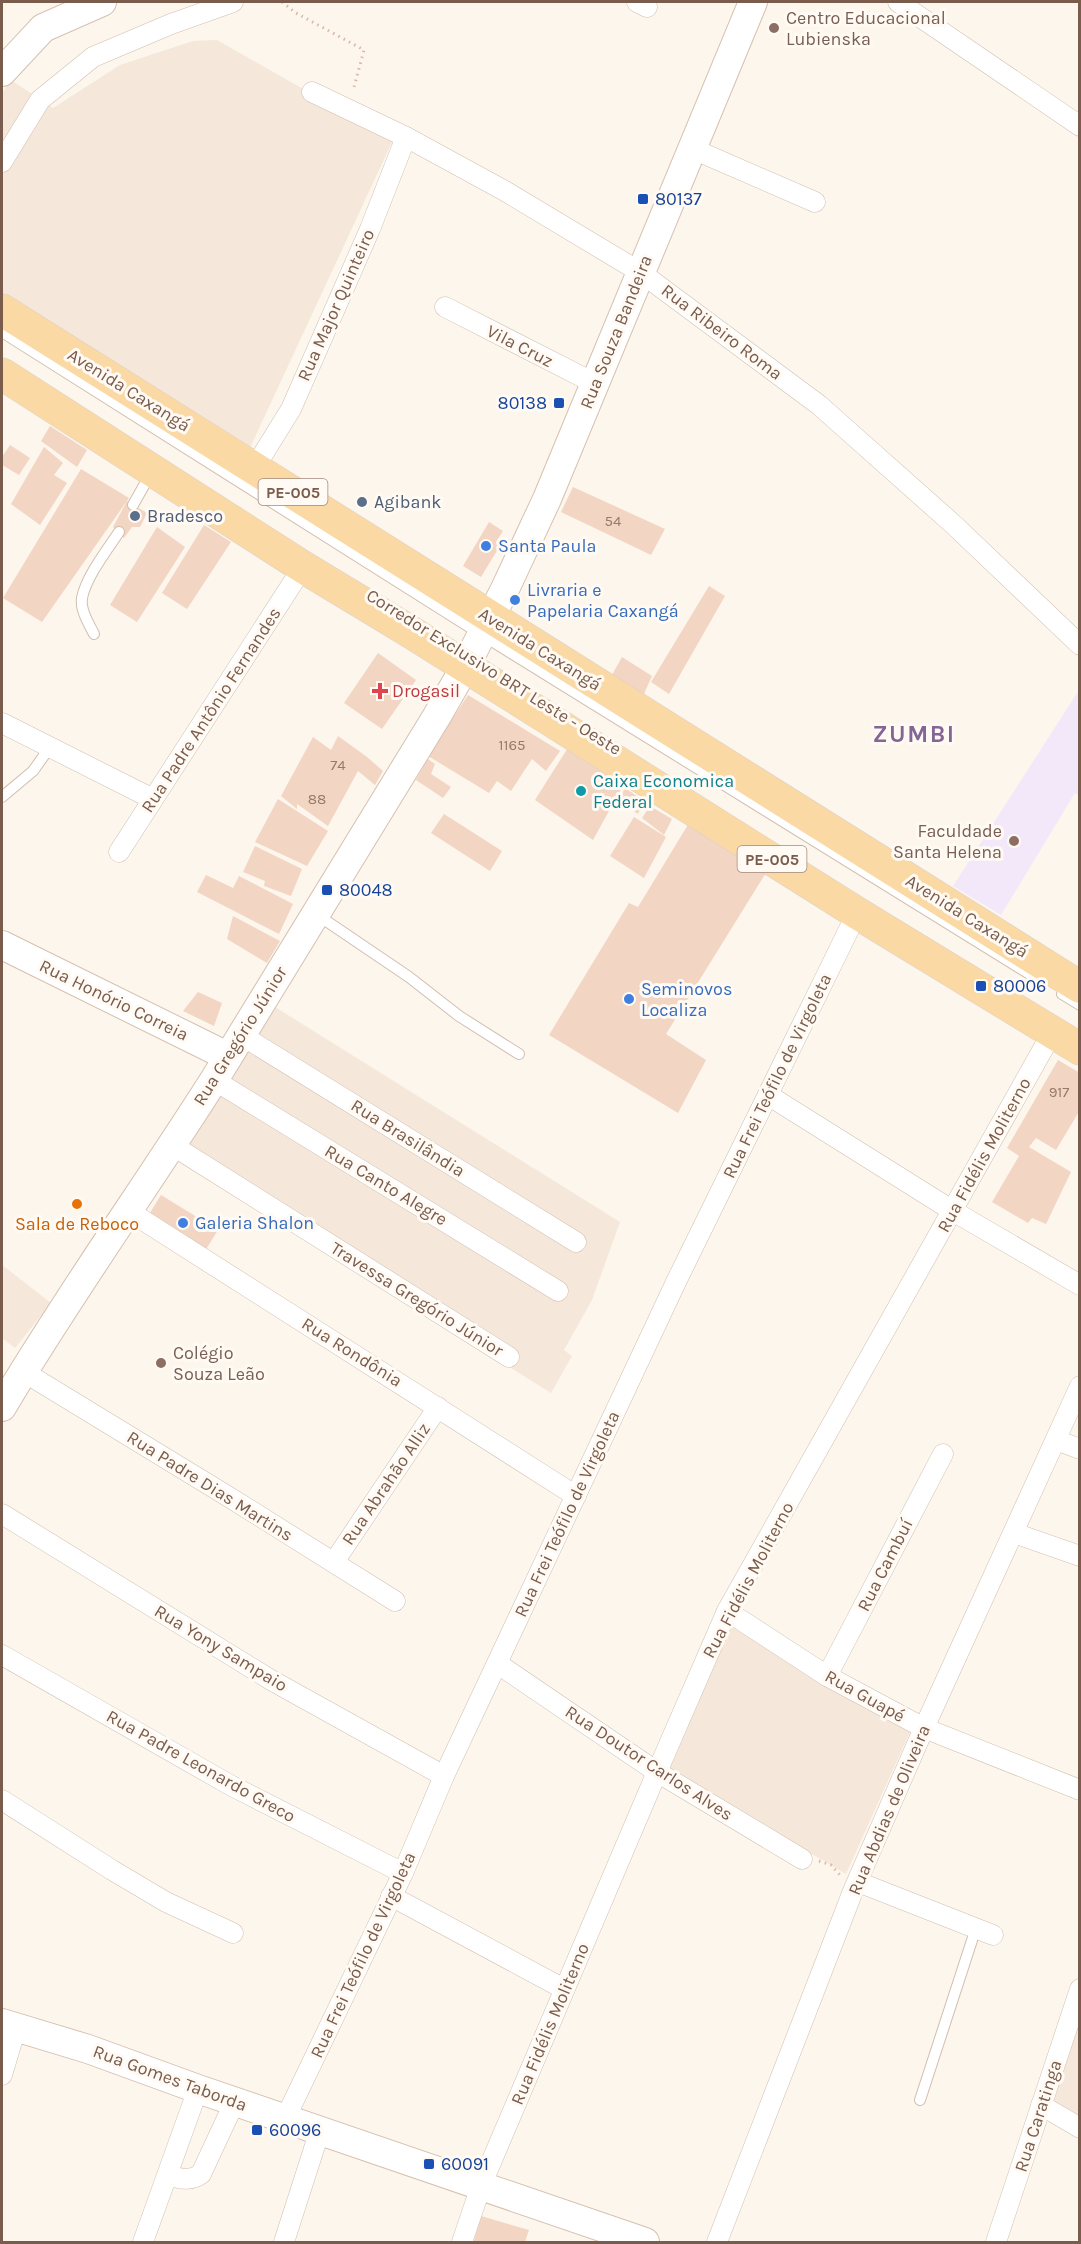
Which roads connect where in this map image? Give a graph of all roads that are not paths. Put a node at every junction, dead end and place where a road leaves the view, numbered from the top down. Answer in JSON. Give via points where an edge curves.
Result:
{"nodes":[{"id":1,"x":59,"y":2,"type":"edge"},
{"id":2,"x":102,"y":2,"type":"edge"},
{"id":3,"x":233,"y":2,"type":"edge"},
{"id":4,"x":753,"y":2,"type":"edge"},
{"id":5,"x":898,"y":2,"type":"edge"},
{"id":6,"x":44,"y":28,"type":"junction"},
{"id":7,"x":2,"y":72,"type":"edge"},
{"id":8,"x":312,"y":92,"type":"dead end"},
{"id":9,"x":1080,"y":126,"type":"edge"},
{"id":10,"x":406,"y":136,"type":"junction"},
{"id":11,"x":693,"y":149,"type":"junction"},
{"id":12,"x":2,"y":162,"type":"edge"},
{"id":13,"x":815,"y":202,"type":"dead end"},
{"id":14,"x":640,"y":272,"type":"junction"},
{"id":15,"x":445,"y":307,"type":"dead end"},
{"id":16,"x":2,"y":310,"type":"edge"},
{"id":17,"x":2,"y":332,"type":"edge"},
{"id":18,"x":2,"y":361,"type":"edge"},
{"id":19,"x":95,"y":369,"type":"junction"},
{"id":20,"x":2,"y":374,"type":"edge"},
{"id":21,"x":596,"y":384,"type":"junction"},
{"id":22,"x":111,"y":430,"type":"dead end"},
{"id":23,"x":167,"y":436,"type":"junction"},
{"id":24,"x":255,"y":467,"type":"junction"},
{"id":25,"x":152,"y":470,"type":"junction"},
{"id":26,"x":133,"y":505,"type":"dead end"},
{"id":27,"x":118,"y":532,"type":"dead end"},
{"id":28,"x":303,"y":567,"type":"junction"},
{"id":29,"x":350,"y":582,"type":"dead end"},
{"id":30,"x":94,"y":634,"type":"dead end"},
{"id":31,"x":477,"y":644,"type":"junction"},
{"id":32,"x":1080,"y":645,"type":"edge"},
{"id":33,"x":2,"y":723,"type":"edge"},
{"id":34,"x":50,"y":747,"type":"junction"},
{"id":35,"x":2,"y":796,"type":"edge"},
{"id":36,"x":153,"y":799,"type":"junction"},
{"id":37,"x":735,"y":822,"type":"dead end"},
{"id":38,"x":119,"y":852,"type":"dead end"},
{"id":39,"x":857,"y":913,"type":"junction"},
{"id":40,"x":316,"y":914,"type":"junction"},
{"id":41,"x":2,"y":945,"type":"edge"},
{"id":42,"x":958,"y":961,"type":"dead end"},
{"id":43,"x":1078,"y":987,"type":"edge"},
{"id":44,"x":1066,"y":1035,"type":"edge"},
{"id":45,"x":1080,"y":1048,"type":"edge"},
{"id":46,"x":519,"y":1054,"type":"dead end"},
{"id":47,"x":227,"y":1057,"type":"junction"},
{"id":48,"x":768,"y":1095,"type":"junction"},
{"id":49,"x":172,"y":1145,"type":"junction"},
{"id":50,"x":127,"y":1210,"type":"junction"},
{"id":51,"x":953,"y":1211,"type":"junction"},
{"id":52,"x":576,"y":1242,"type":"dead end"},
{"id":53,"x":1080,"y":1285,"type":"edge"},
{"id":54,"x":558,"y":1291,"type":"dead end"},
{"id":55,"x":509,"y":1357,"type":"dead end"},
{"id":56,"x":24,"y":1372,"type":"junction"},
{"id":57,"x":1080,"y":1386,"type":"edge"},
{"id":58,"x":3,"y":1402,"type":"edge"},
{"id":59,"x":438,"y":1407,"type":"junction"},
{"id":60,"x":1056,"y":1440,"type":"junction"},
{"id":61,"x":1080,"y":1449,"type":"edge"},
{"id":62,"x":943,"y":1454,"type":"dead end"},
{"id":63,"x":576,"y":1496,"type":"junction"},
{"id":64,"x":2,"y":1514,"type":"edge"},
{"id":65,"x":1014,"y":1533,"type":"junction"},
{"id":66,"x":1080,"y":1556,"type":"edge"},
{"id":67,"x":334,"y":1562,"type":"junction"},
{"id":68,"x":395,"y":1601,"type":"dead end"},
{"id":69,"x":727,"y":1611,"type":"junction"},
{"id":70,"x":2,"y":1655,"type":"edge"},
{"id":71,"x":498,"y":1664,"type":"junction"},
{"id":72,"x":827,"y":1676,"type":"junction"},
{"id":73,"x":924,"y":1728,"type":"junction"},
{"id":74,"x":657,"y":1772,"type":"junction"},
{"id":75,"x":444,"y":1776,"type":"junction"},
{"id":76,"x":1080,"y":1790,"type":"edge"},
{"id":77,"x":2,"y":1800,"type":"edge"},
{"id":78,"x":802,"y":1859,"type":"road end"},
{"id":79,"x":403,"y":1873,"type":"junction"},
{"id":80,"x":856,"y":1886,"type":"junction"},
{"id":81,"x":391,"y":1896,"type":"junction"},
{"id":82,"x":985,"y":1931,"type":"joint"},
{"id":83,"x":233,"y":1933,"type":"dead end"},
{"id":84,"x":564,"y":1989,"type":"junction"},
{"id":85,"x":1080,"y":1989,"type":"edge"},
{"id":86,"x":9,"y":2026,"type":"edge"},
{"id":87,"x":2,"y":2075,"type":"edge"},
{"id":88,"x":198,"y":2089,"type":"junction"},
{"id":89,"x":920,"y":2100,"type":"dead end"},
{"id":90,"x":235,"y":2101,"type":"junction"},
{"id":91,"x":1041,"y":2105,"type":"junction"},
{"id":92,"x":285,"y":2119,"type":"junction"},
{"id":93,"x":1080,"y":2128,"type":"edge"},
{"id":94,"x":320,"y":2130,"type":"junction"},
{"id":95,"x":168,"y":2176,"type":"junction"},
{"id":96,"x":481,"y":2186,"type":"junction"},
{"id":97,"x":143,"y":2242,"type":"edge"},
{"id":98,"x":284,"y":2242,"type":"edge"},
{"id":99,"x":462,"y":2242,"type":"edge"},
{"id":100,"x":645,"y":2242,"type":"edge"},
{"id":101,"x":717,"y":2242,"type":"edge"},
{"id":102,"x":996,"y":2242,"type":"edge"}],
"edges":[{"from":1,"to":6,"type":"street"},
{"from":2,"to":6,"type":"main road"},
{"from":3,"to":12,"type":"street","via":[[93,57],[40,100]]},
{"from":4,"to":11,"type":"main road","name":"Rua Souza Bandeira"},
{"from":5,"to":9,"type":"street"},
{"from":6,"to":7,"type":"main road"},
{"from":8,"to":10,"type":"street","name":"Rua Ribeiro Roma"},
{"from":10,"to":14,"type":"street","name":"Rua Ribeiro Roma"},
{"from":10,"to":24,"type":"street","name":"Rua Major Quinteiro","via":[[291,409]]},
{"from":11,"to":13,"type":"street"},
{"from":11,"to":14,"type":"main road","name":"Rua Souza Bandeira"},
{"from":14,"to":21,"type":"main road","name":"Rua Souza Bandeira"},
{"from":14,"to":32,"type":"street","name":"Rua Ribeiro Roma","via":[[819,405],[962,532]]},
{"from":15,"to":21,"type":"street","name":"Vila Cruz"},
{"from":16,"to":19,"type":"main road","name":"Avenida Caxangá","number":"PE-005"},
{"from":17,"to":23,"type":"lane","name":"Corredor Exclusivo BRT Leste - Oeste"},
{"from":18,"to":22,"type":"lane"},
{"from":19,"to":23,"type":"lane"},
{"from":19,"to":24,"type":"main road","name":"Avenida Caxangá","number":"PE-005"},
{"from":20,"to":25,"type":"main road","name":"Avenida Caxangá","number":"PE-005"},
{"from":21,"to":31,"type":"main road","name":"Rua Souza Bandeira","via":[[548,499]]},
{"from":23,"to":31,"type":"lane","name":"Corredor Exclusivo BRT Leste - Oeste"},
{"from":24,"to":31,"type":"main road","name":"Avenida Caxangá","number":"PE-005"},
{"from":25,"to":26,"type":"lane"},
{"from":25,"to":28,"type":"main road","name":"Avenida Caxangá","number":"PE-005"},
{"from":27,"to":30,"type":"lane","via":[[81,600]]},
{"from":28,"to":31,"type":"main road","name":"Avenida Caxangá","number":"PE-005"},
{"from":28,"to":36,"type":"street","name":"Rua Padre Antônio Fernandes"},
{"from":29,"to":31,"type":"lane","name":"Corredor Exclusivo BRT Leste - Oeste"},
{"from":31,"to":37,"type":"lane","name":"Corredor Exclusivo BRT Leste - Oeste"},
{"from":31,"to":39,"type":"main road","name":"Avenida Caxangá","number":"PE-005"},
{"from":31,"to":40,"type":"main road","name":"Rua Gregório Júnior"},
{"from":31,"to":43,"type":"main road","name":"Avenida Caxangá","number":"PE-005"},
{"from":33,"to":34,"type":"street"},
{"from":34,"to":35,"type":"lane","via":[[33,771]]},
{"from":34,"to":36,"type":"street"},
{"from":36,"to":38,"type":"street","name":"Rua Padre Antônio Fernandes"},
{"from":39,"to":44,"type":"main road","name":"Avenida Caxangá","number":"PE-005"},
{"from":39,"to":48,"type":"street","name":"Rua Frei Teófilo de Virgoleta"},
{"from":40,"to":46,"type":"lane"},
{"from":40,"to":47,"type":"main road","name":"Rua Gregório Júnior"},
{"from":41,"to":47,"type":"main road","name":"Rua Honório Correia"},
{"from":42,"to":44,"type":"lane"},
{"from":44,"to":45,"type":"main road","name":"Avenida Caxangá","number":"PE-005"},
{"from":44,"to":51,"type":"street","name":"Rua Fidélis Moliterno"},
{"from":47,"to":49,"type":"main road","name":"Rua Gregório Júnior"},
{"from":47,"to":52,"type":"street","name":"Rua Brasilândia"},
{"from":47,"to":54,"type":"street","name":"Rua Canto Alegre"},
{"from":48,"to":51,"type":"street"},
{"from":48,"to":63,"type":"street","name":"Rua Frei Teófilo de Virgoleta","via":[[675,1282]]},
{"from":49,"to":50,"type":"main road","name":"Rua Gregório Júnior"},
{"from":49,"to":55,"type":"street","name":"Travessa Gregório Júnior"},
{"from":50,"to":56,"type":"main road","name":"Rua Gregório Júnior"},
{"from":50,"to":59,"type":"street","name":"Rua Rondônia"},
{"from":51,"to":53,"type":"street"},
{"from":51,"to":69,"type":"street","name":"Rua Fidélis Moliterno"},
{"from":56,"to":58,"type":"main road","name":"Rua Gregório Júnior"},
{"from":56,"to":67,"type":"street","name":"Rua Padre Dias Martins"},
{"from":57,"to":60,"type":"street","name":"Rua Abdias de Oliveira"},
{"from":59,"to":63,"type":"street","name":"Rua Rondônia"},
{"from":59,"to":67,"type":"street","name":"Rua Abrahão Alliz"},
{"from":60,"to":61,"type":"street"},
{"from":60,"to":65,"type":"street","name":"Rua Abdias de Oliveira"},
{"from":62,"to":72,"type":"street","name":"Rua Cambuí"},
{"from":63,"to":71,"type":"street","name":"Rua Frei Teófilo de Virgoleta"},
{"from":64,"to":75,"type":"street","name":"Rua Yony Sampaio","via":[[271,1680]]},
{"from":65,"to":66,"type":"street"},
{"from":65,"to":73,"type":"street","name":"Rua Abdias de Oliveira"},
{"from":67,"to":68,"type":"street","name":"Rua Padre Dias Martins"},
{"from":69,"to":72,"type":"street","name":"Rua Guapé"},
{"from":69,"to":74,"type":"street","name":"Rua Fidélis Moliterno"},
{"from":70,"to":79,"type":"street","name":"Rua Padre Leonardo Greco","via":[[230,1785]]},
{"from":71,"to":74,"type":"street","name":"Rua Doutor Carlos Alves"},
{"from":71,"to":75,"type":"street","name":"Rua Frei Teófilo de Virgoleta"},
{"from":72,"to":73,"type":"street","name":"Rua Guapé"},
{"from":73,"to":76,"type":"street","name":"Rua Guapé"},
{"from":73,"to":80,"type":"street","name":"Rua Abdias de Oliveira"},
{"from":74,"to":78,"type":"street","name":"Rua Doutor Carlos Alves"},
{"from":74,"to":84,"type":"street","name":"Rua Fidélis Moliterno"},
{"from":75,"to":79,"type":"street","name":"Rua Frei Teófilo de Virgoleta"},
{"from":77,"to":83,"type":"street","via":[[166,1902]]},
{"from":79,"to":81,"type":"street","name":"Rua Frei Teófilo de Virgoleta"},
{"from":80,"to":82,"type":"street"},
{"from":80,"to":101,"type":"street","name":"Rua Abdias de Oliveira"},
{"from":81,"to":84,"type":"street"},
{"from":81,"to":92,"type":"street","name":"Rua Frei Teófilo de Virgoleta"},
{"from":82,"to":89,"type":"lane"},
{"from":84,"to":96,"type":"street","name":"Rua Fidélis Moliterno"},
{"from":85,"to":91,"type":"street","name":"Rua Caratinga"},
{"from":86,"to":87,"type":"street"},
{"from":86,"to":88,"type":"main road","name":"Rua Gomes Taborda","via":[[88,2049]]},
{"from":88,"to":90,"type":"main road","name":"Rua Gomes Taborda"},
{"from":88,"to":95,"type":"street"},
{"from":90,"to":92,"type":"main road","name":"Rua Gomes Taborda"},
{"from":90,"to":95,"type":"street","via":[[201,2174],[188,2179]]},
{"from":91,"to":93,"type":"street"},
{"from":91,"to":102,"type":"street","name":"Rua Caratinga"},
{"from":92,"to":94,"type":"main road","name":"Rua Gomes Taborda"},
{"from":94,"to":96,"type":"main road","name":"Rua Gomes Taborda"},
{"from":94,"to":98,"type":"street"},
{"from":95,"to":97,"type":"street"},
{"from":96,"to":99,"type":"street","name":"Rua Fidélis Moliterno"},
{"from":96,"to":100,"type":"main road","name":"Rua Gomes Taborda"}]}
